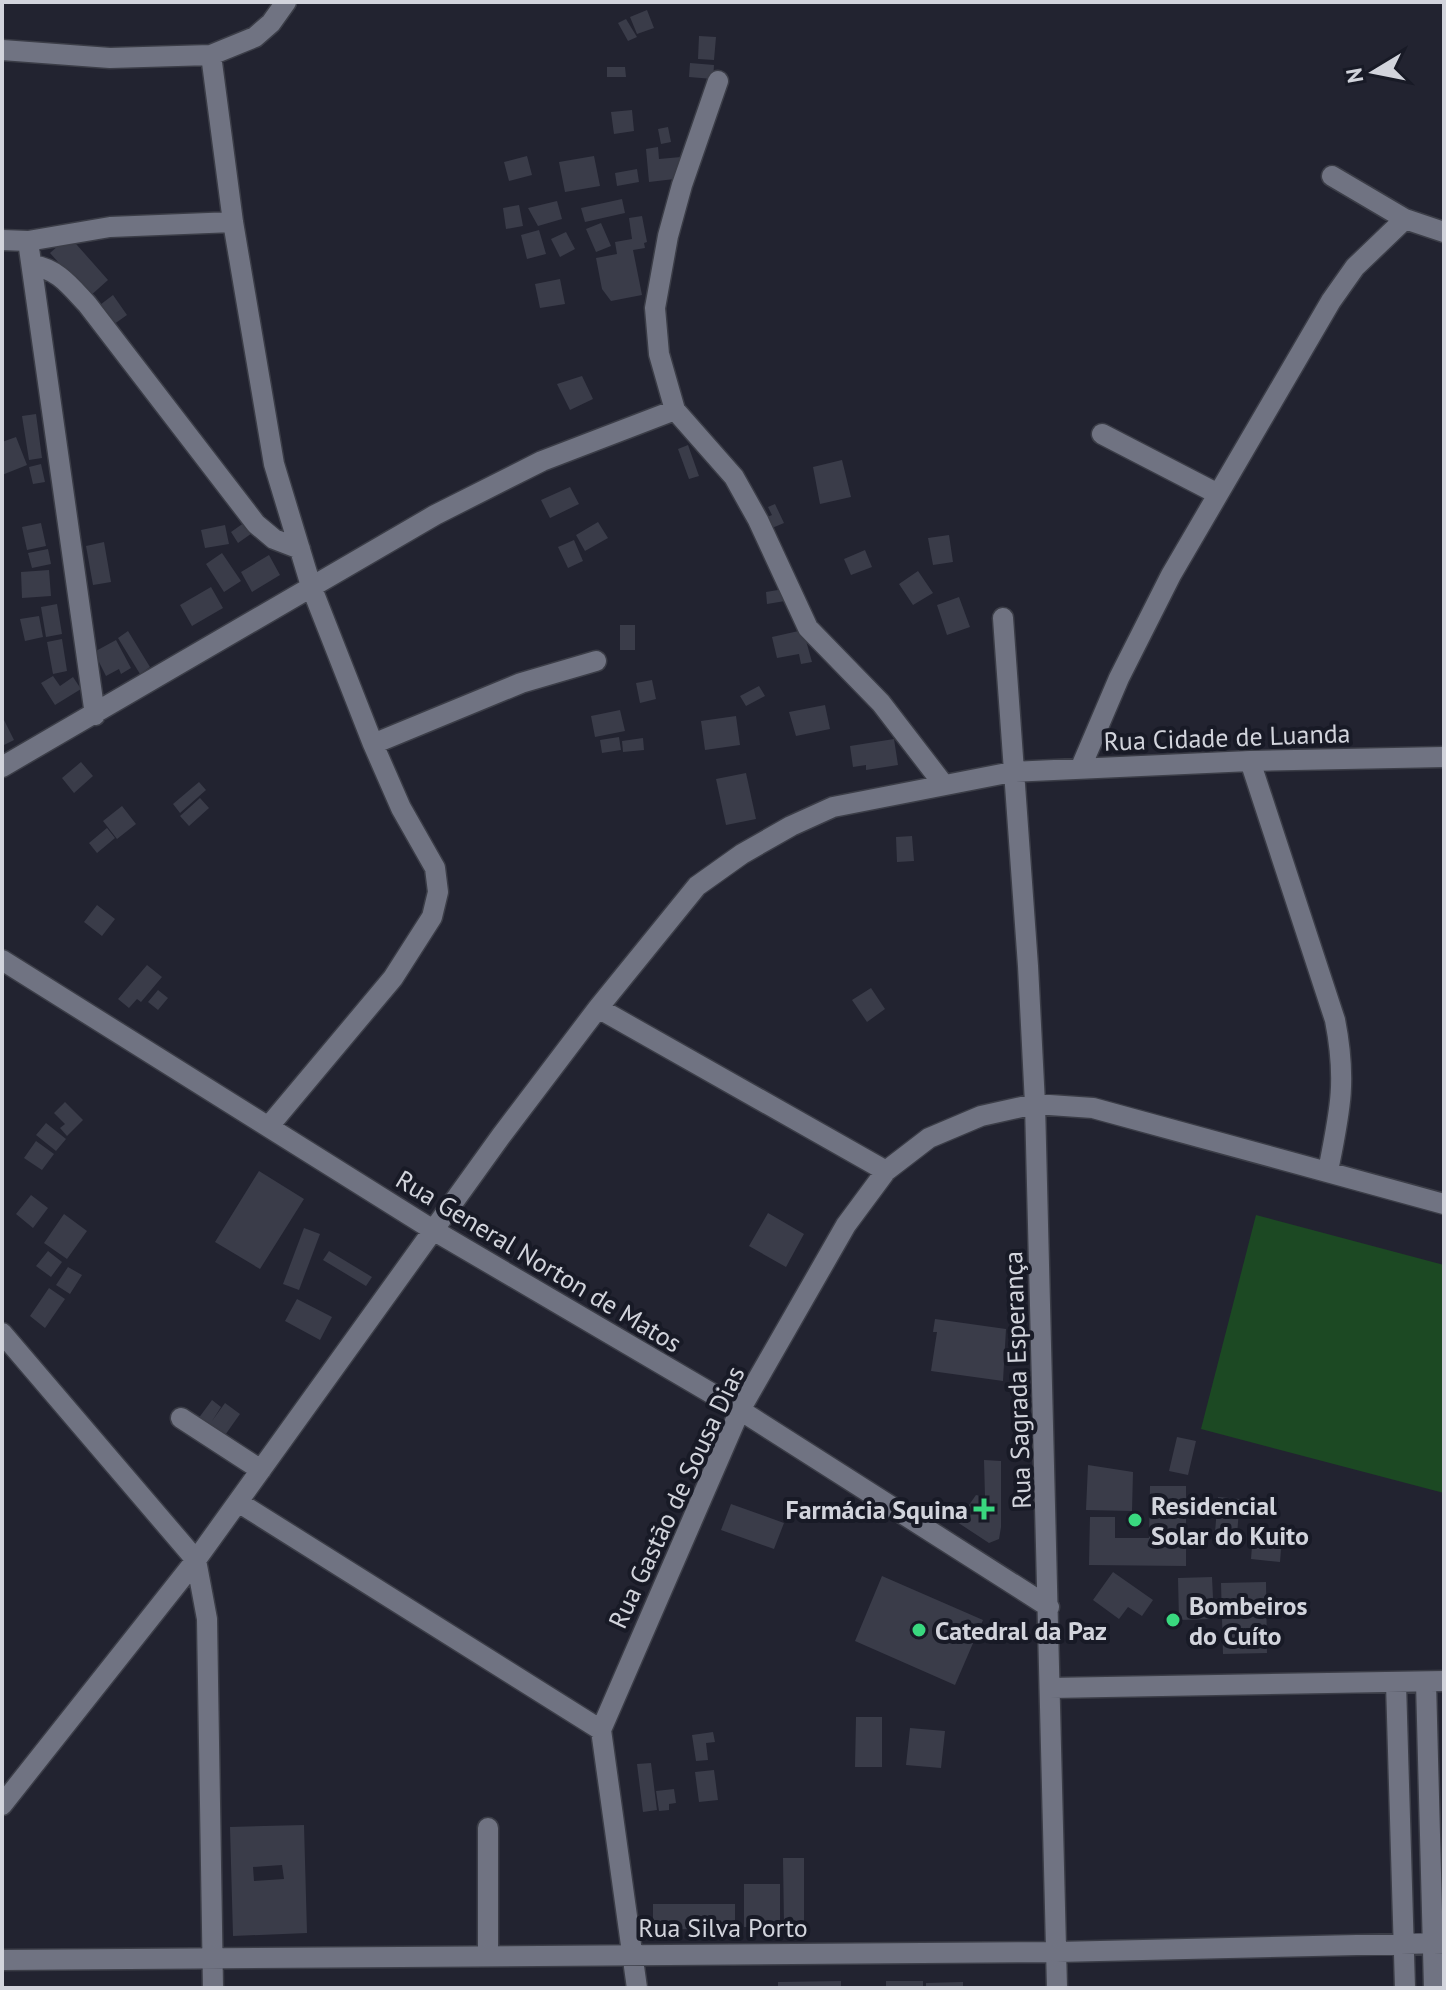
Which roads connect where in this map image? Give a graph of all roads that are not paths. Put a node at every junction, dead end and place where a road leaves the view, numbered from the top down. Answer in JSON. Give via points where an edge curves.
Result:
{"nodes":[{"id":1,"x":286,"y":2,"type":"edge"},
{"id":2,"x":2,"y":50,"type":"edge"},
{"id":3,"x":211,"y":55,"type":"junction"},
{"id":4,"x":718,"y":81,"type":"dead end"},
{"id":5,"x":1332,"y":176,"type":"dead end"},
{"id":6,"x":1405,"y":219,"type":"junction"},
{"id":7,"x":233,"y":222,"type":"junction"},
{"id":8,"x":1444,"y":232,"type":"edge"},
{"id":9,"x":2,"y":240,"type":"edge"},
{"id":10,"x":28,"y":241,"type":"junction"},
{"id":11,"x":32,"y":265,"type":"junction"},
{"id":12,"x":675,"y":410,"type":"junction"},
{"id":13,"x":1102,"y":434,"type":"dead end"},
{"id":14,"x":1218,"y":494,"type":"junction"},
{"id":15,"x":300,"y":549,"type":"junction"},
{"id":16,"x":311,"y":586,"type":"junction"},
{"id":17,"x":1003,"y":618,"type":"dead end"},
{"id":18,"x":596,"y":661,"type":"dead end"},
{"id":19,"x":95,"y":715,"type":"junction"},
{"id":20,"x":373,"y":744,"type":"junction"},
{"id":21,"x":1444,"y":757,"type":"edge"},
{"id":22,"x":1250,"y":761,"type":"junction"},
{"id":23,"x":2,"y":767,"type":"edge"},
{"id":24,"x":1081,"y":767,"type":"junction"},
{"id":25,"x":1012,"y":772,"type":"junction"},
{"id":26,"x":944,"y":785,"type":"junction"},
{"id":27,"x":2,"y":960,"type":"edge"},
{"id":28,"x":598,"y":1008,"type":"junction"},
{"id":29,"x":1035,"y":1104,"type":"junction"},
{"id":30,"x":269,"y":1126,"type":"junction"},
{"id":31,"x":886,"y":1171,"type":"junction"},
{"id":32,"x":1328,"y":1171,"type":"junction"},
{"id":33,"x":1444,"y":1204,"type":"edge"},
{"id":34,"x":433,"y":1230,"type":"junction"},
{"id":35,"x":2,"y":1333,"type":"edge"},
{"id":36,"x":740,"y":1410,"type":"junction"},
{"id":37,"x":181,"y":1418,"type":"dead end"},
{"id":38,"x":261,"y":1470,"type":"junction"},
{"id":39,"x":238,"y":1502,"type":"junction"},
{"id":40,"x":196,"y":1560,"type":"junction"},
{"id":41,"x":1049,"y":1607,"type":"junction"},
{"id":42,"x":1435,"y":1682,"type":"edge"},
{"id":43,"x":1396,"y":1683,"type":"junction"},
{"id":44,"x":1051,"y":1688,"type":"junction"},
{"id":45,"x":601,"y":1730,"type":"junction"},
{"id":46,"x":1429,"y":1791,"type":"junction"},
{"id":47,"x":1400,"y":1792,"type":"junction"},
{"id":48,"x":2,"y":1805,"type":"edge"},
{"id":49,"x":488,"y":1828,"type":"dead end"},
{"id":50,"x":1438,"y":1943,"type":"edge"},
{"id":51,"x":1404,"y":1944,"type":"junction"},
{"id":52,"x":1057,"y":1952,"type":"junction"},
{"id":53,"x":634,"y":1954,"type":"junction"},
{"id":54,"x":488,"y":1955,"type":"junction"},
{"id":55,"x":212,"y":1959,"type":"junction"},
{"id":56,"x":2,"y":1960,"type":"edge"},
{"id":57,"x":213,"y":1988,"type":"edge"},
{"id":58,"x":637,"y":1988,"type":"edge"},
{"id":59,"x":1057,"y":1988,"type":"edge"},
{"id":60,"x":1405,"y":1988,"type":"edge"},
{"id":61,"x":1434,"y":1988,"type":"edge"}],
"edges":[{"from":1,"to":3,"type":"street","via":[[255,37]]},
{"from":2,"to":3,"type":"street","via":[[110,58]]},
{"from":3,"to":7,"type":"street"},
{"from":4,"to":12,"type":"street","via":[[672,223],[655,308],[659,354]]},
{"from":5,"to":6,"type":"street"},
{"from":6,"to":8,"type":"street"},
{"from":6,"to":14,"type":"street","via":[[1355,267],[1331,301]]},
{"from":7,"to":10,"type":"street","via":[[110,227]]},
{"from":7,"to":15,"type":"street","via":[[274,464]]},
{"from":9,"to":10,"type":"street"},
{"from":10,"to":11,"type":"street"},
{"from":11,"to":15,"type":"street","via":[[57,273],[87,304],[256,524],[274,539]]},
{"from":11,"to":19,"type":"street"},
{"from":12,"to":16,"type":"street","via":[[542,461]]},
{"from":12,"to":26,"type":"street","via":[[734,477],[808,628],[881,703]]},
{"from":13,"to":14,"type":"street"},
{"from":14,"to":24,"type":"street","via":[[1119,678]]},
{"from":15,"to":16,"type":"street"},
{"from":16,"to":19,"type":"street"},
{"from":16,"to":20,"type":"street"},
{"from":17,"to":25,"type":"street","name":"Rua Sagrada Esperança"},
{"from":18,"to":20,"type":"street","via":[[506,689]]},
{"from":19,"to":23,"type":"street"},
{"from":20,"to":30,"type":"street","via":[[435,868],[438,892],[432,917],[393,978]]},
{"from":21,"to":22,"type":"street","name":"Rua Cidade de Luanda"},
{"from":22,"to":24,"type":"street","name":"Rua Cidade de Luanda"},
{"from":22,"to":32,"type":"street","via":[[1335,1020],[1343,1060],[1342,1099]]},
{"from":24,"to":25,"type":"street","name":"Rua Cidade de Luanda"},
{"from":25,"to":26,"type":"street","name":"Rua Cidade de Luanda"},
{"from":25,"to":29,"type":"street","name":"Rua Sagrada Esperança"},
{"from":26,"to":28,"type":"street","name":"Rua Cidade de Luanda","via":[[833,807],[742,854],[697,886]]},
{"from":27,"to":30,"type":"street","name":"Rua General Norton de Matos"},
{"from":28,"to":31,"type":"street"},
{"from":28,"to":34,"type":"street","name":"Rua Cidade de Luanda"},
{"from":29,"to":31,"type":"street","name":"Rua Gastão de Sousa Dias","via":[[981,1116],[929,1138]]},
{"from":29,"to":32,"type":"street","name":"Rua Gastão de Sousa Dias","via":[[1093,1108]]},
{"from":29,"to":41,"type":"street","name":"Rua Sagrada Esperança"},
{"from":30,"to":34,"type":"street","name":"Rua General Norton de Matos"},
{"from":31,"to":36,"type":"street","name":"Rua Gastão de Sousa Dias","via":[[846,1225]]},
{"from":32,"to":33,"type":"street","name":"Rua Gastão de Sousa Dias"},
{"from":34,"to":36,"type":"street","name":"Rua General Norton de Matos"},
{"from":34,"to":38,"type":"street","name":"Rua Cidade de Luanda"},
{"from":35,"to":40,"type":"street"},
{"from":36,"to":41,"type":"street","name":"Rua General Norton de Matos"},
{"from":36,"to":45,"type":"street","name":"Rua Gastão de Sousa Dias"},
{"from":37,"to":38,"type":"street"},
{"from":38,"to":39,"type":"street","name":"Rua Cidade de Luanda"},
{"from":39,"to":40,"type":"street","name":"Rua Cidade de Luanda"},
{"from":39,"to":45,"type":"street"},
{"from":40,"to":48,"type":"street","name":"Rua Cidade de Luanda"},
{"from":40,"to":55,"type":"street","via":[[207,1619]]},
{"from":41,"to":44,"type":"street","name":"Rua Sagrada Esperança"},
{"from":42,"to":43,"type":"street"},
{"from":42,"to":46,"type":"street"},
{"from":43,"to":44,"type":"street"},
{"from":43,"to":47,"type":"street"},
{"from":44,"to":52,"type":"street","name":"Rua Sagrada Esperança"},
{"from":45,"to":53,"type":"street"},
{"from":46,"to":47,"type":"street"},
{"from":46,"to":50,"type":"street"},
{"from":47,"to":51,"type":"street"},
{"from":49,"to":54,"type":"street"},
{"from":50,"to":51,"type":"street","name":"Rua Silva Porto"},
{"from":50,"to":61,"type":"street"},
{"from":51,"to":52,"type":"street","name":"Rua Silva Porto"},
{"from":51,"to":60,"type":"street"},
{"from":52,"to":53,"type":"street","name":"Rua Silva Porto"},
{"from":52,"to":59,"type":"street","name":"Rua Sagrada Esperança"},
{"from":53,"to":54,"type":"street","name":"Rua Silva Porto"},
{"from":53,"to":58,"type":"street"},
{"from":54,"to":55,"type":"street","name":"Rua Silva Porto"},
{"from":55,"to":56,"type":"street","name":"Rua Silva Porto"},
{"from":55,"to":57,"type":"street"}]}
